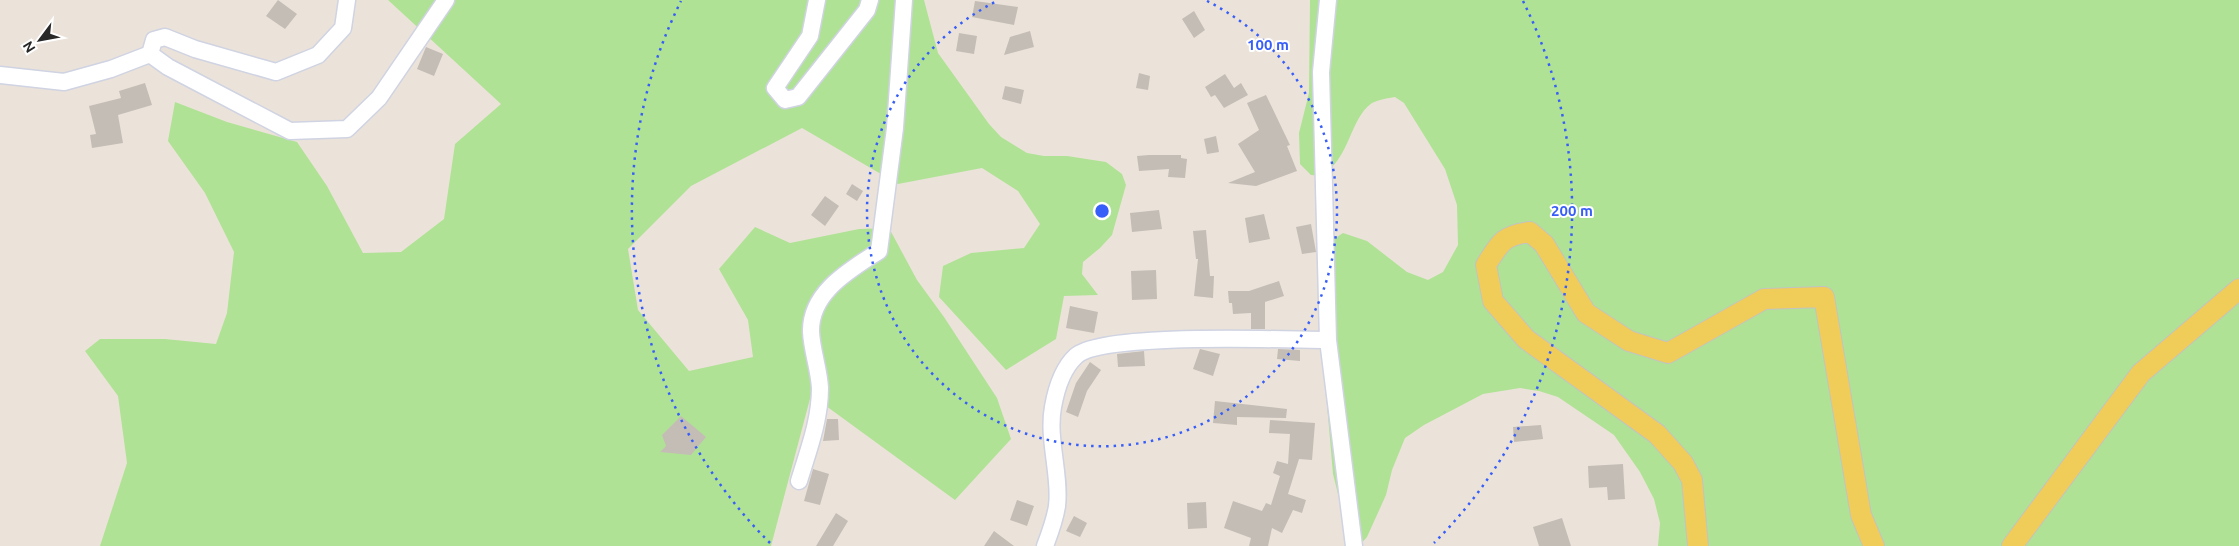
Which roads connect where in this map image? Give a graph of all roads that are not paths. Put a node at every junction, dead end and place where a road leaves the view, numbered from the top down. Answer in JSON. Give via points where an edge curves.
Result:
{"nodes":[{"id":1,"x":347,"y":0,"type":"edge"},
{"id":2,"x":446,"y":0,"type":"edge"},
{"id":3,"x":817,"y":0,"type":"edge"},
{"id":4,"x":870,"y":0,"type":"edge"},
{"id":5,"x":904,"y":0,"type":"edge"},
{"id":6,"x":1328,"y":0,"type":"edge"},
{"id":7,"x":150,"y":54,"type":"junction"},
{"id":8,"x":0,"y":75,"type":"edge"},
{"id":9,"x":2239,"y":289,"type":"edge"},
{"id":10,"x":1328,"y":340,"type":"junction"},
{"id":11,"x":799,"y":481,"type":"dead end"},
{"id":12,"x":1045,"y":546,"type":"edge"},
{"id":13,"x":1354,"y":546,"type":"edge"},
{"id":14,"x":1698,"y":546,"type":"edge"},
{"id":15,"x":1874,"y":546,"type":"edge"},
{"id":16,"x":2012,"y":546,"type":"edge"}],
"edges":[{"from":1,"to":7,"type":"street","via":[[342,28],[318,55],[276,72],[165,37],[154,40]]},
{"from":2,"to":7,"type":"street","via":[[379,98],[347,129],[290,131]]},
{"from":3,"to":4,"type":"street","via":[[810,36],[776,88],[785,100],[798,98],[868,10]]},
{"from":5,"to":11,"type":"street","via":[[895,128],[879,251],[839,278],[822,295],[813,315],[811,331],[820,388],[818,416]]},
{"from":6,"to":10,"type":"street","via":[[1321,72]]},
{"from":7,"to":8,"type":"street","via":[[64,82]]},
{"from":9,"to":16,"type":"main road","via":[[2141,373]]},
{"from":10,"to":12,"type":"street","via":[[1179,339],[1100,347],[1077,355],[1063,374],[1053,408],[1057,505]]},
{"from":10,"to":13,"type":"street"},
{"from":14,"to":15,"type":"main road","via":[[1692,480],[1683,463],[1656,434],[1526,340],[1493,301],[1486,265],[1500,244],[1513,234],[1530,232],[1544,244],[1586,314],[1629,341],[1668,353],[1764,299],[1824,297],[1860,515]]}]}
